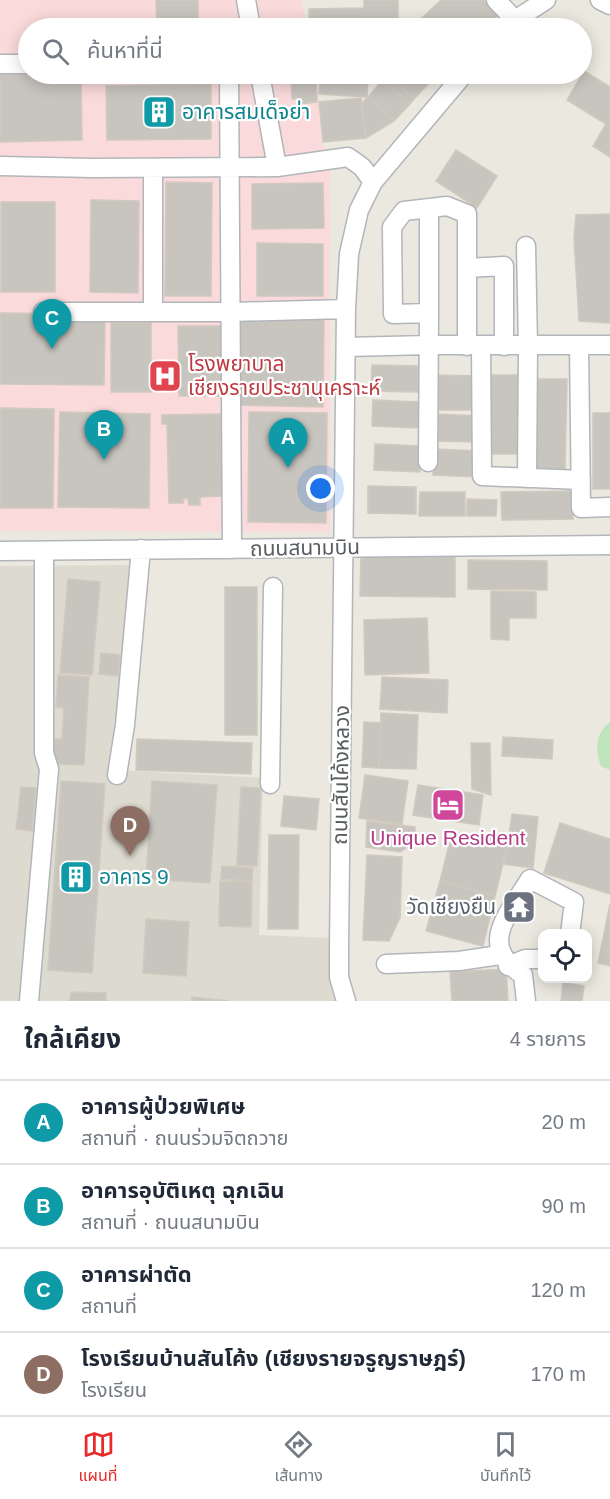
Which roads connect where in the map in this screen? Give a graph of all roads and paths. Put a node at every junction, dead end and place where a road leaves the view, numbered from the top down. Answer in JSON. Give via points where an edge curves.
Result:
{"nodes":[{"id":1,"x":246,"y":0,"type":"edge"},
{"id":2,"x":496,"y":0,"type":"edge"},
{"id":3,"x":546,"y":0,"type":"edge"},
{"id":4,"x":600,"y":0,"type":"edge"},
{"id":5,"x":610,"y":5,"type":"edge"},
{"id":6,"x":249,"y":18,"type":"edge"},
{"id":7,"x":507,"y":18,"type":"edge"},
{"id":8,"x":520,"y":18,"type":"edge"},
{"id":9,"x":0,"y":64,"type":"edge"},
{"id":10,"x":18,"y":64,"type":"edge"},
{"id":11,"x":230,"y":84,"type":"edge"},
{"id":12,"x":262,"y":84,"type":"edge"},
{"id":13,"x":450,"y":84,"type":"edge"},
{"id":14,"x":0,"y":166,"type":"edge"},
{"id":15,"x":277,"y":167,"type":"junction"},
{"id":16,"x":153,"y":168,"type":"junction"},
{"id":17,"x":230,"y":168,"type":"junction"},
{"id":18,"x":373,"y":182,"type":"junction"},
{"id":19,"x":429,"y":208,"type":"junction"},
{"id":20,"x":526,"y":246,"type":"dead end"},
{"id":21,"x":467,"y":268,"type":"junction"},
{"id":22,"x":346,"y":309,"type":"junction"},
{"id":23,"x":43,"y":312,"type":"dead end"},
{"id":24,"x":153,"y":312,"type":"junction"},
{"id":25,"x":231,"y":312,"type":"junction"},
{"id":26,"x":429,"y":314,"type":"junction"},
{"id":27,"x":429,"y":345,"type":"junction"},
{"id":28,"x":579,"y":345,"type":"junction"},
{"id":29,"x":610,"y":345,"type":"edge"},
{"id":30,"x":474,"y":346,"type":"junction"},
{"id":31,"x":504,"y":346,"type":"junction"},
{"id":32,"x":528,"y":346,"type":"junction"},
{"id":33,"x":346,"y":347,"type":"junction"},
{"id":34,"x":428,"y":462,"type":"dead end"},
{"id":35,"x":527,"y":478,"type":"junction"},
{"id":36,"x":581,"y":480,"type":"junction"},
{"id":37,"x":610,"y":507,"type":"edge"},
{"id":38,"x":610,"y":545,"type":"edge"},
{"id":39,"x":343,"y":547,"type":"junction"},
{"id":40,"x":141,"y":549,"type":"junction"},
{"id":41,"x":232,"y":549,"type":"junction"},
{"id":42,"x":0,"y":551,"type":"edge"},
{"id":43,"x":44,"y":551,"type":"junction"},
{"id":44,"x":273,"y":587,"type":"dead end"},
{"id":45,"x":117,"y":776,"type":"dead end"},
{"id":46,"x":270,"y":784,"type":"dead end"},
{"id":47,"x":571,"y":929,"type":"edge"},
{"id":48,"x":538,"y":959,"type":"edge"},
{"id":49,"x":504,"y":960,"type":"junction"},
{"id":50,"x":386,"y":964,"type":"dead end"},
{"id":51,"x":29,"y":1001,"type":"edge"},
{"id":52,"x":346,"y":1001,"type":"edge"},
{"id":53,"x":526,"y":1001,"type":"edge"}],
"edges":[{"from":1,"to":6,"type":"street"},
{"from":2,"to":7,"type":"street"},
{"from":3,"to":8,"type":"street"},
{"from":4,"to":5,"type":"street"},
{"from":9,"to":10,"type":"street"},
{"from":11,"to":17,"type":"street"},
{"from":12,"to":15,"type":"street"},
{"from":13,"to":18,"type":"street","name":"ถนนสันโค้งหลวง"},
{"from":14,"to":16,"type":"street"},
{"from":15,"to":17,"type":"street"},
{"from":15,"to":18,"type":"street","via":[[348,158],[362,167]]},
{"from":16,"to":17,"type":"street"},
{"from":16,"to":24,"type":"street"},
{"from":17,"to":25,"type":"street"},
{"from":18,"to":22,"type":"street","name":"ถนนสันโค้งหลวง","via":[[359,210],[349,254]]},
{"from":19,"to":21,"type":"street","via":[[447,206],[467,214]]},
{"from":19,"to":26,"type":"street"},
{"from":19,"to":26,"type":"street","via":[[404,211],[392,226],[393,314]]},
{"from":20,"to":32,"type":"street"},
{"from":21,"to":30,"type":"street"},
{"from":21,"to":31,"type":"street","via":[[504,266]]},
{"from":22,"to":25,"type":"street"},
{"from":22,"to":33,"type":"street","name":"ถนนสันโค้งหลวง"},
{"from":23,"to":24,"type":"street"},
{"from":24,"to":25,"type":"street"},
{"from":25,"to":41,"type":"street"},
{"from":26,"to":27,"type":"street"},
{"from":27,"to":30,"type":"street"},
{"from":27,"to":33,"type":"street"},
{"from":27,"to":34,"type":"street"},
{"from":28,"to":29,"type":"street"},
{"from":28,"to":32,"type":"street"},
{"from":28,"to":36,"type":"street"},
{"from":30,"to":31,"type":"street"},
{"from":30,"to":35,"type":"street","via":[[482,476]]},
{"from":31,"to":32,"type":"street"},
{"from":32,"to":35,"type":"street"},
{"from":33,"to":39,"type":"street","name":"ถนนสันโค้งหลวง"},
{"from":35,"to":36,"type":"street"},
{"from":36,"to":37,"type":"street","via":[[581,508]]},
{"from":38,"to":39,"type":"street","name":"ถนนสนามบิน"},
{"from":39,"to":41,"type":"street","name":"ถนนสนามบิน"},
{"from":39,"to":52,"type":"street","name":"ถนนสันโค้งหลวง","via":[[339,977]]},
{"from":40,"to":41,"type":"street","name":"ถนนสนามบิน"},
{"from":40,"to":43,"type":"street","name":"ถนนสนามบิน"},
{"from":40,"to":45,"type":"street"},
{"from":42,"to":43,"type":"street","name":"ถนนสนามบิน"},
{"from":43,"to":51,"type":"street","via":[[44,753],[49,769]]},
{"from":44,"to":46,"type":"street"},
{"from":47,"to":49,"type":"street","via":[[574,902],[530,879],[499,930]]},
{"from":48,"to":49,"type":"street"},
{"from":49,"to":50,"type":"street"},
{"from":49,"to":53,"type":"street","via":[[523,975]]}]}
